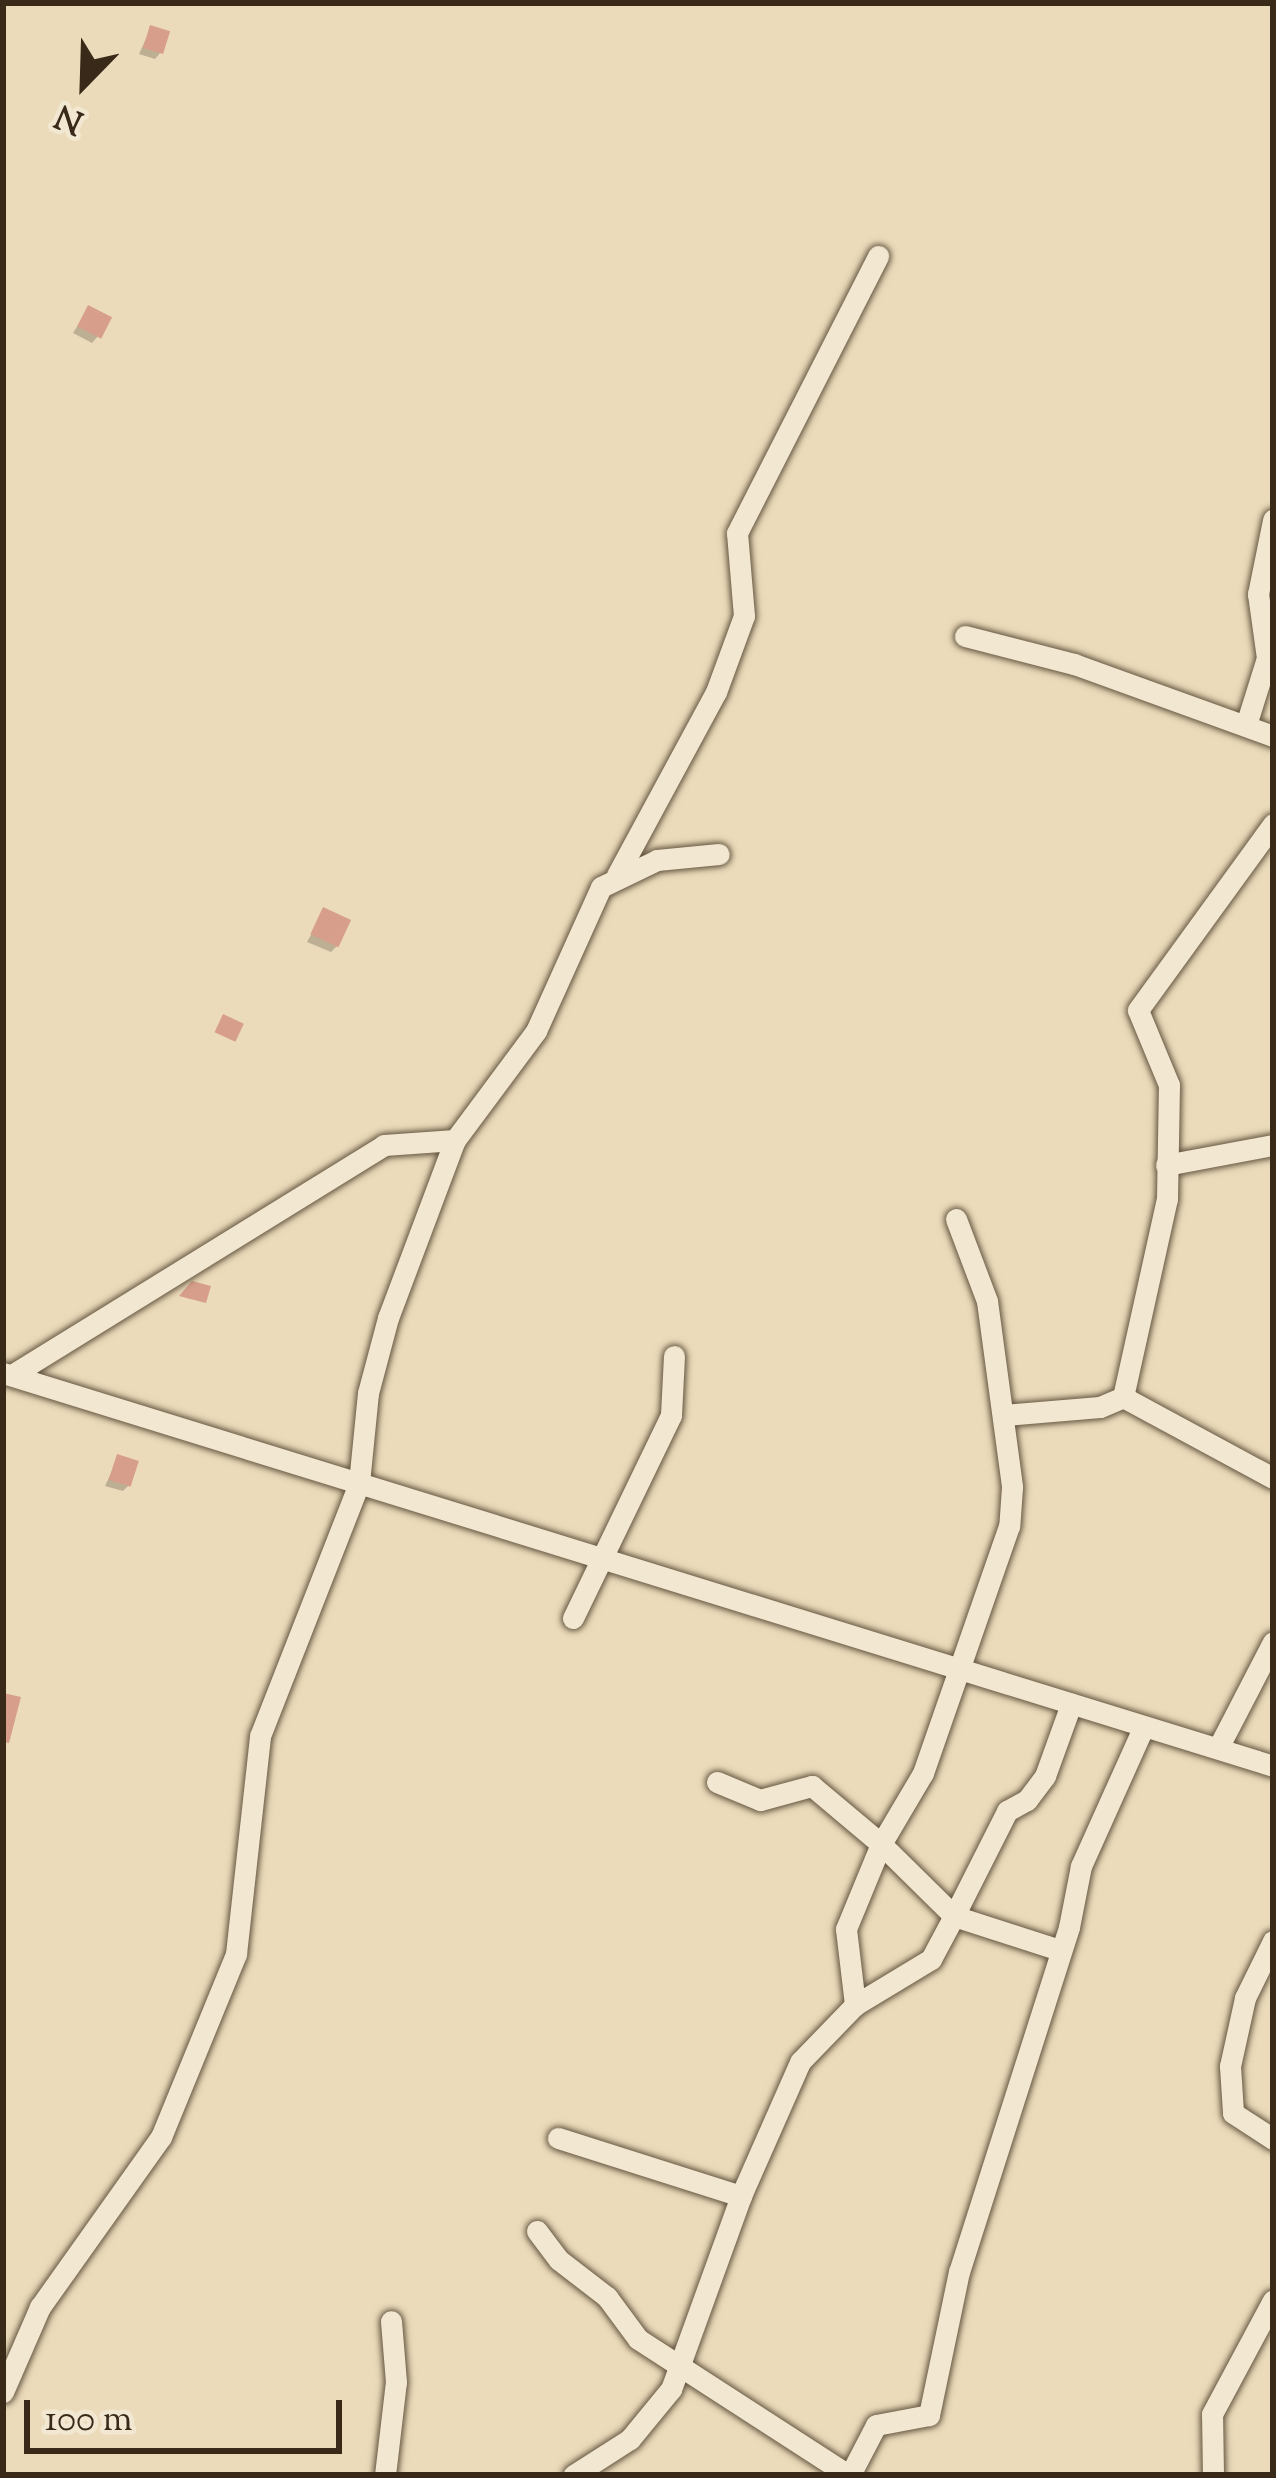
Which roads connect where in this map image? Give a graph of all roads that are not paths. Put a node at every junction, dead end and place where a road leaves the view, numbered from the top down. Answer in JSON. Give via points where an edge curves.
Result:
{"nodes":[{"id":1,"x":878,"y":256,"type":"dead end"},
{"id":2,"x":1273,"y":520,"type":"edge"},
{"id":3,"x":965,"y":636,"type":"dead end"},
{"id":4,"x":1246,"y":725,"type":"junction"},
{"id":5,"x":1273,"y":736,"type":"edge"},
{"id":6,"x":1273,"y":824,"type":"edge"},
{"id":7,"x":719,"y":854,"type":"dead end"},
{"id":8,"x":617,"y":875,"type":"junction"},
{"id":9,"x":455,"y":1140,"type":"junction"},
{"id":10,"x":1273,"y":1145,"type":"edge"},
{"id":11,"x":1166,"y":1165,"type":"junction"},
{"id":12,"x":956,"y":1220,"type":"dead end"},
{"id":13,"x":674,"y":1356,"type":"dead end"},
{"id":14,"x":7,"y":1374,"type":"edge"},
{"id":15,"x":1123,"y":1397,"type":"junction"},
{"id":16,"x":1004,"y":1415,"type":"junction"},
{"id":17,"x":1273,"y":1478,"type":"edge"},
{"id":18,"x":359,"y":1483,"type":"junction"},
{"id":19,"x":607,"y":1558,"type":"junction"},
{"id":20,"x":573,"y":1618,"type":"dead end"},
{"id":21,"x":1273,"y":1642,"type":"edge"},
{"id":22,"x":962,"y":1666,"type":"junction"},
{"id":23,"x":1071,"y":1703,"type":"junction"},
{"id":24,"x":1143,"y":1727,"type":"junction"},
{"id":25,"x":1218,"y":1748,"type":"junction"},
{"id":26,"x":1273,"y":1766,"type":"edge"},
{"id":27,"x":717,"y":1782,"type":"dead end"},
{"id":28,"x":881,"y":1844,"type":"junction"},
{"id":29,"x":954,"y":1916,"type":"junction"},
{"id":30,"x":1273,"y":1941,"type":"edge"},
{"id":31,"x":1060,"y":1950,"type":"junction"},
{"id":32,"x":855,"y":2005,"type":"junction"},
{"id":33,"x":558,"y":2138,"type":"dead end"},
{"id":34,"x":1273,"y":2139,"type":"edge"},
{"id":35,"x":741,"y":2197,"type":"junction"},
{"id":36,"x":537,"y":2231,"type":"dead end"},
{"id":37,"x":1273,"y":2300,"type":"edge"},
{"id":38,"x":391,"y":2321,"type":"dead end"},
{"id":39,"x":680,"y":2368,"type":"junction"},
{"id":40,"x":3,"y":2392,"type":"edge"},
{"id":41,"x":385,"y":2475,"type":"edge"},
{"id":42,"x":574,"y":2475,"type":"edge"},
{"id":43,"x":849,"y":2475,"type":"edge"},
{"id":44,"x":1213,"y":2475,"type":"edge"}],
"edges":[{"from":1,"to":8,"type":"street","via":[[736,533],[744,616],[716,692]]},
{"from":2,"to":4,"type":"street","via":[[1258,594],[1267,658]]},
{"from":3,"to":4,"type":"street"},
{"from":4,"to":5,"type":"street"},
{"from":6,"to":11,"type":"street","via":[[1138,1010],[1168,1085]]},
{"from":7,"to":8,"type":"street","via":[[657,860]]},
{"from":8,"to":9,"type":"street","via":[[586,914],[536,1031]]},
{"from":9,"to":14,"type":"street","via":[[384,1145]]},
{"from":9,"to":18,"type":"street","via":[[388,1318],[368,1394]]},
{"from":10,"to":11,"type":"street"},
{"from":11,"to":15,"type":"street","via":[[1167,1199]]},
{"from":12,"to":16,"type":"street","via":[[973,1247],[987,1301]]},
{"from":13,"to":19,"type":"street","via":[[671,1415]]},
{"from":14,"to":18,"type":"street"},
{"from":15,"to":16,"type":"street","via":[[1100,1407]]},
{"from":15,"to":17,"type":"street"},
{"from":16,"to":22,"type":"street","via":[[1009,1526]]},
{"from":18,"to":19,"type":"street"},
{"from":18,"to":40,"type":"street","via":[[260,1736],[236,1954],[160,2137],[40,2307]]},
{"from":19,"to":20,"type":"street"},
{"from":19,"to":22,"type":"street"},
{"from":21,"to":25,"type":"street"},
{"from":22,"to":23,"type":"street"},
{"from":22,"to":28,"type":"street","via":[[923,1773]]},
{"from":23,"to":24,"type":"street"},
{"from":23,"to":29,"type":"street","via":[[1045,1776],[1007,1811]]},
{"from":24,"to":25,"type":"street"},
{"from":24,"to":31,"type":"street","via":[[1081,1866]]},
{"from":25,"to":26,"type":"street"},
{"from":27,"to":28,"type":"street","via":[[760,1800],[812,1786]]},
{"from":28,"to":29,"type":"street"},
{"from":28,"to":32,"type":"street","via":[[847,1929]]},
{"from":29,"to":31,"type":"street"},
{"from":29,"to":32,"type":"street","via":[[931,1959]]},
{"from":30,"to":34,"type":"street","via":[[1245,1998],[1231,2066],[1233,2113]]},
{"from":31,"to":43,"type":"street","via":[[959,2272],[929,2415],[876,2425]]},
{"from":32,"to":35,"type":"street","via":[[800,2062]]},
{"from":33,"to":35,"type":"street"},
{"from":35,"to":39,"type":"street"},
{"from":36,"to":39,"type":"street","via":[[559,2260],[608,2297],[638,2339]]},
{"from":37,"to":44,"type":"street","via":[[1212,2414]]},
{"from":38,"to":41,"type":"street","via":[[396,2382]]},
{"from":39,"to":42,"type":"street","via":[[630,2439]]},
{"from":39,"to":43,"type":"street"}]}
